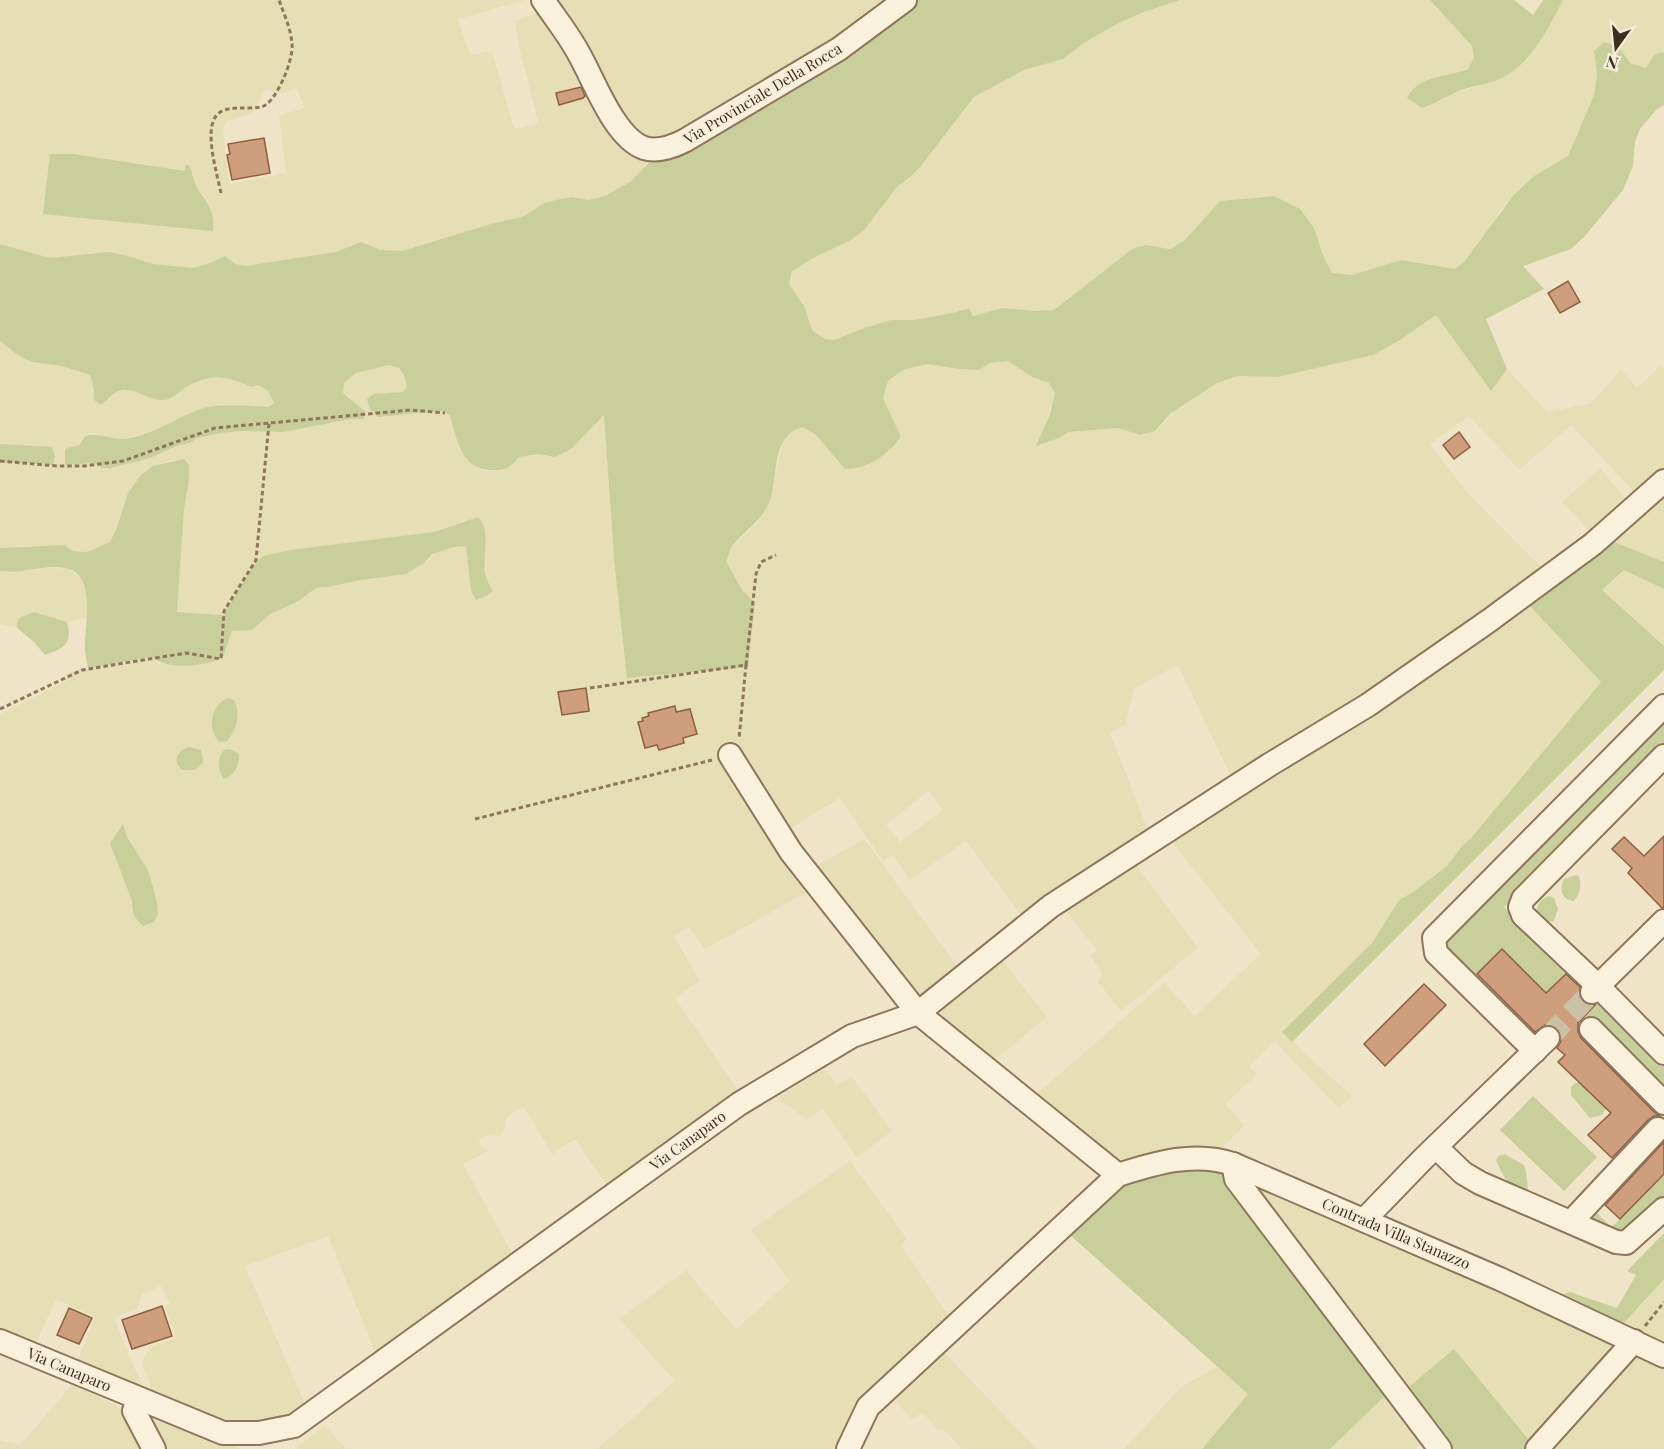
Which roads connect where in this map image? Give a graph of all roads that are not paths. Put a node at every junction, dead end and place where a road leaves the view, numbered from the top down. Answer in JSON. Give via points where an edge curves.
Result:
{"nodes":[{"id":1,"x":543,"y":0,"type":"edge"},
{"id":2,"x":905,"y":0,"type":"edge"},
{"id":3,"x":1664,"y":481,"type":"edge"},
{"id":4,"x":1664,"y":706,"type":"edge"},
{"id":5,"x":730,"y":755,"type":"road end"},
{"id":6,"x":1664,"y":756,"type":"edge"},
{"id":7,"x":1664,"y":921,"type":"edge"},
{"id":8,"x":1595,"y":989,"type":"junction"},
{"id":9,"x":918,"y":1013,"type":"junction"},
{"id":10,"x":1591,"y":1029,"type":"dead end"},
{"id":11,"x":1664,"y":1053,"type":"edge"},
{"id":12,"x":1664,"y":1103,"type":"edge"},
{"id":13,"x":1659,"y":1129,"type":"dead end"},
{"id":14,"x":1436,"y":1147,"type":"junction"},
{"id":15,"x":1233,"y":1164,"type":"junction"},
{"id":16,"x":1118,"y":1175,"type":"junction"},
{"id":17,"x":1664,"y":1209,"type":"edge"},
{"id":18,"x":1364,"y":1220,"type":"junction"},
{"id":19,"x":1571,"y":1222,"type":"junction"},
{"id":20,"x":0,"y":1341,"type":"edge"},
{"id":21,"x":1634,"y":1341,"type":"junction"},
{"id":22,"x":1664,"y":1356,"type":"edge"},
{"id":23,"x":138,"y":1399,"type":"junction"},
{"id":24,"x":260,"y":1441,"type":"edge"},
{"id":25,"x":154,"y":1449,"type":"edge"},
{"id":26,"x":848,"y":1449,"type":"edge"},
{"id":27,"x":1440,"y":1449,"type":"edge"},
{"id":28,"x":1537,"y":1449,"type":"edge"}],
"edges":[{"from":1,"to":2,"type":"street","name":"Via Provinciale Della Rocca","via":[[625,134],[646,148],[660,149],[684,141],[839,49]]},
{"from":3,"to":9,"type":"street","name":"Via Canaparo","via":[[1593,544],[1490,620],[1368,705],[1051,906]]},
{"from":4,"to":14,"type":"street","via":[[1434,938],[1436,953],[1541,1044]]},
{"from":5,"to":9,"type":"street","via":[[791,852]]},
{"from":6,"to":8,"type":"street","via":[[1523,899],[1520,907],[1522,915]]},
{"from":7,"to":8,"type":"street"},
{"from":8,"to":11,"type":"street"},
{"from":9,"to":16,"type":"street"},
{"from":9,"to":24,"type":"street","name":"Via Canaparo","via":[[852,1036],[740,1104],[294,1426]]},
{"from":10,"to":12,"type":"street"},
{"from":13,"to":19,"type":"street"},
{"from":14,"to":18,"type":"street"},
{"from":14,"to":19,"type":"street","via":[[1471,1178]]},
{"from":15,"to":16,"type":"street","name":"Contrada Villa Stanazzo","via":[[1203,1158],[1180,1159]]},
{"from":15,"to":18,"type":"street","name":"Contrada Villa Stanazzo"},
{"from":15,"to":27,"type":"street","via":[[1236,1179]]},
{"from":16,"to":26,"type":"street","via":[[868,1407]]},
{"from":17,"to":19,"type":"street","via":[[1626,1243]]},
{"from":18,"to":21,"type":"street","name":"Contrada Villa Stanazzo"},
{"from":20,"to":23,"type":"street","name":"Via Canaparo"},
{"from":21,"to":22,"type":"street","name":"Contrada Villa Stanazzo"},
{"from":21,"to":28,"type":"street"},
{"from":23,"to":24,"type":"street","name":"Via Canaparo","via":[[223,1433]]},
{"from":23,"to":25,"type":"street","via":[[134,1411]]}]}
